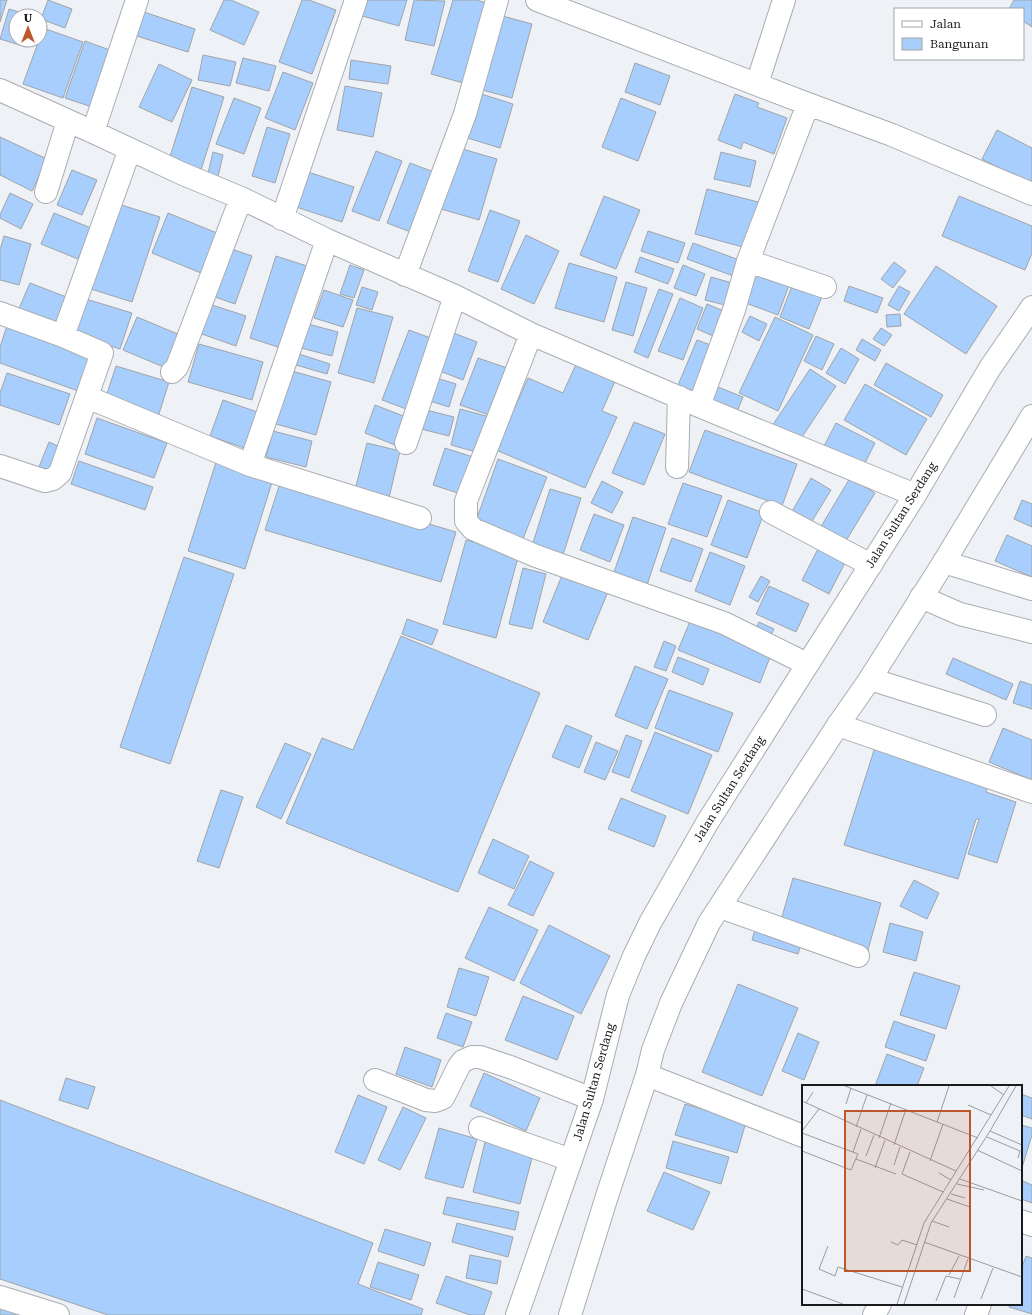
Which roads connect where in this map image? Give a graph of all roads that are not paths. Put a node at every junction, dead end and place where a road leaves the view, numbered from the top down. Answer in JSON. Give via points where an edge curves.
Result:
{"nodes":[{"id":1,"x":137,"y":0,"type":"edge"},
{"id":2,"x":356,"y":0,"type":"edge"},
{"id":3,"x":497,"y":0,"type":"edge"},
{"id":4,"x":537,"y":0,"type":"edge"},
{"id":5,"x":784,"y":0,"type":"edge"},
{"id":6,"x":757,"y":84,"type":"junction"},
{"id":7,"x":0,"y":90,"type":"edge"},
{"id":8,"x":808,"y":104,"type":"junction"},
{"id":9,"x":68,"y":121,"type":"junction"},
{"id":10,"x":93,"y":132,"type":"junction"},
{"id":11,"x":130,"y":149,"type":"junction"},
{"id":12,"x":46,"y":192,"type":"dead end"},
{"id":13,"x":1032,"y":194,"type":"edge"},
{"id":14,"x":241,"y":198,"type":"junction"},
{"id":15,"x":282,"y":219,"type":"junction"},
{"id":16,"x":327,"y":240,"type":"junction"},
{"id":17,"x":748,"y":261,"type":"junction"},
{"id":18,"x":406,"y":275,"type":"junction"},
{"id":19,"x":825,"y":287,"type":"dead end"},
{"id":20,"x":455,"y":296,"type":"junction"},
{"id":21,"x":1032,"y":307,"type":"edge"},
{"id":22,"x":0,"y":313,"type":"edge"},
{"id":23,"x":531,"y":334,"type":"junction"},
{"id":24,"x":63,"y":336,"type":"junction"},
{"id":25,"x":172,"y":372,"type":"dead end"},
{"id":26,"x":87,"y":397,"type":"junction"},
{"id":27,"x":679,"y":397,"type":"junction"},
{"id":28,"x":699,"y":406,"type":"junction"},
{"id":29,"x":1032,"y":416,"type":"edge"},
{"id":30,"x":406,"y":443,"type":"dead end"},
{"id":31,"x":0,"y":466,"type":"edge"},
{"id":32,"x":250,"y":466,"type":"junction"},
{"id":33,"x":677,"y":468,"type":"dead end"},
{"id":34,"x":915,"y":495,"type":"junction"},
{"id":35,"x":771,"y":512,"type":"dead end"},
{"id":36,"x":420,"y":518,"type":"dead end"},
{"id":37,"x":944,"y":562,"type":"junction"},
{"id":38,"x":871,"y":565,"type":"junction"},
{"id":39,"x":1032,"y":589,"type":"edge"},
{"id":40,"x":921,"y":597,"type":"junction"},
{"id":41,"x":1032,"y":632,"type":"edge"},
{"id":42,"x":806,"y":664,"type":"junction"},
{"id":43,"x":870,"y":680,"type":"junction"},
{"id":44,"x":985,"y":715,"type":"dead end"},
{"id":45,"x":838,"y":725,"type":"junction"},
{"id":46,"x":1032,"y":792,"type":"edge"},
{"id":47,"x":720,"y":907,"type":"junction"},
{"id":48,"x":858,"y":956,"type":"dead end"},
{"id":49,"x":648,"y":1075,"type":"junction"},
{"id":50,"x":375,"y":1080,"type":"dead end"},
{"id":51,"x":592,"y":1099,"type":"junction"},
{"id":52,"x":480,"y":1128,"type":"dead end"},
{"id":53,"x":802,"y":1136,"type":"edge"},
{"id":54,"x":571,"y":1160,"type":"junction"},
{"id":55,"x":1022,"y":1221,"type":"edge"},
{"id":56,"x":1032,"y":1225,"type":"edge"},
{"id":57,"x":0,"y":1297,"type":"edge"},
{"id":58,"x":879,"y":1305,"type":"edge"},
{"id":59,"x":980,"y":1305,"type":"edge"},
{"id":60,"x":58,"y":1315,"type":"edge"},
{"id":61,"x":517,"y":1315,"type":"edge"},
{"id":62,"x":570,"y":1315,"type":"edge"},
{"id":63,"x":874,"y":1315,"type":"edge"},
{"id":64,"x":976,"y":1315,"type":"edge"}],
"edges":[{"from":1,"to":10,"type":"main road"},
{"from":2,"to":15,"type":"main road"},
{"from":3,"to":18,"type":"main road","via":[[465,114]]},
{"from":4,"to":6,"type":"main road"},
{"from":5,"to":6,"type":"main road"},
{"from":6,"to":8,"type":"main road"},
{"from":7,"to":9,"type":"main road"},
{"from":8,"to":13,"type":"main road","via":[[892,135]]},
{"from":8,"to":17,"type":"main road"},
{"from":9,"to":10,"type":"main road"},
{"from":9,"to":12,"type":"main road"},
{"from":10,"to":11,"type":"main road"},
{"from":11,"to":14,"type":"main road"},
{"from":11,"to":24,"type":"main road"},
{"from":14,"to":15,"type":"main road"},
{"from":14,"to":25,"type":"main road","via":[[177,367]]},
{"from":15,"to":16,"type":"main road"},
{"from":16,"to":18,"type":"main road"},
{"from":16,"to":32,"type":"main road"},
{"from":17,"to":19,"type":"main road"},
{"from":17,"to":28,"type":"main road","via":[[734,310]]},
{"from":18,"to":20,"type":"main road"},
{"from":20,"to":23,"type":"main road"},
{"from":20,"to":30,"type":"main road"},
{"from":21,"to":34,"type":"main road","name":"Jalan Sultan Serdang","via":[[990,368]]},
{"from":22,"to":24,"type":"main road"},
{"from":23,"to":27,"type":"main road"},
{"from":23,"to":42,"type":"main road","via":[[466,501],[466,521],[473,529],[536,556],[724,623]]},
{"from":24,"to":26,"type":"main road","via":[[102,353]]},
{"from":26,"to":31,"type":"main road","via":[[60,473],[56,477],[45,482]]},
{"from":26,"to":32,"type":"main road"},
{"from":27,"to":28,"type":"main road"},
{"from":27,"to":33,"type":"main road"},
{"from":28,"to":34,"type":"main road"},
{"from":29,"to":37,"type":"main road"},
{"from":32,"to":36,"type":"main road"},
{"from":34,"to":38,"type":"main road","name":"Jalan Sultan Serdang"},
{"from":35,"to":38,"type":"main road"},
{"from":37,"to":39,"type":"main road"},
{"from":37,"to":40,"type":"main road"},
{"from":38,"to":42,"type":"main road","name":"Jalan Sultan Serdang"},
{"from":40,"to":41,"type":"main road","via":[[960,614]]},
{"from":40,"to":43,"type":"main road"},
{"from":42,"to":51,"type":"main road","name":"Jalan Sultan Serdang","via":[[707,823],[650,923],[618,995]]},
{"from":43,"to":44,"type":"main road"},
{"from":43,"to":45,"type":"main road"},
{"from":45,"to":46,"type":"main road"},
{"from":45,"to":47,"type":"main road"},
{"from":47,"to":48,"type":"main road"},
{"from":47,"to":49,"type":"main road","via":[[709,923],[671,1003],[653,1050]]},
{"from":49,"to":53,"type":"main road"},
{"from":49,"to":62,"type":"main road"},
{"from":50,"to":51,"type":"main road","via":[[426,1100],[435,1101],[443,1098],[459,1066],[472,1056],[510,1067]]},
{"from":51,"to":54,"type":"main road","name":"Jalan Sultan Serdang"},
{"from":52,"to":54,"type":"main road"},
{"from":54,"to":61,"type":"main road","name":"Jalan Sultan Serdang"},
{"from":55,"to":56,"type":"main road"},
{"from":57,"to":60,"type":"main road"},
{"from":58,"to":63,"type":"main road"},
{"from":59,"to":64,"type":"main road"}]}
